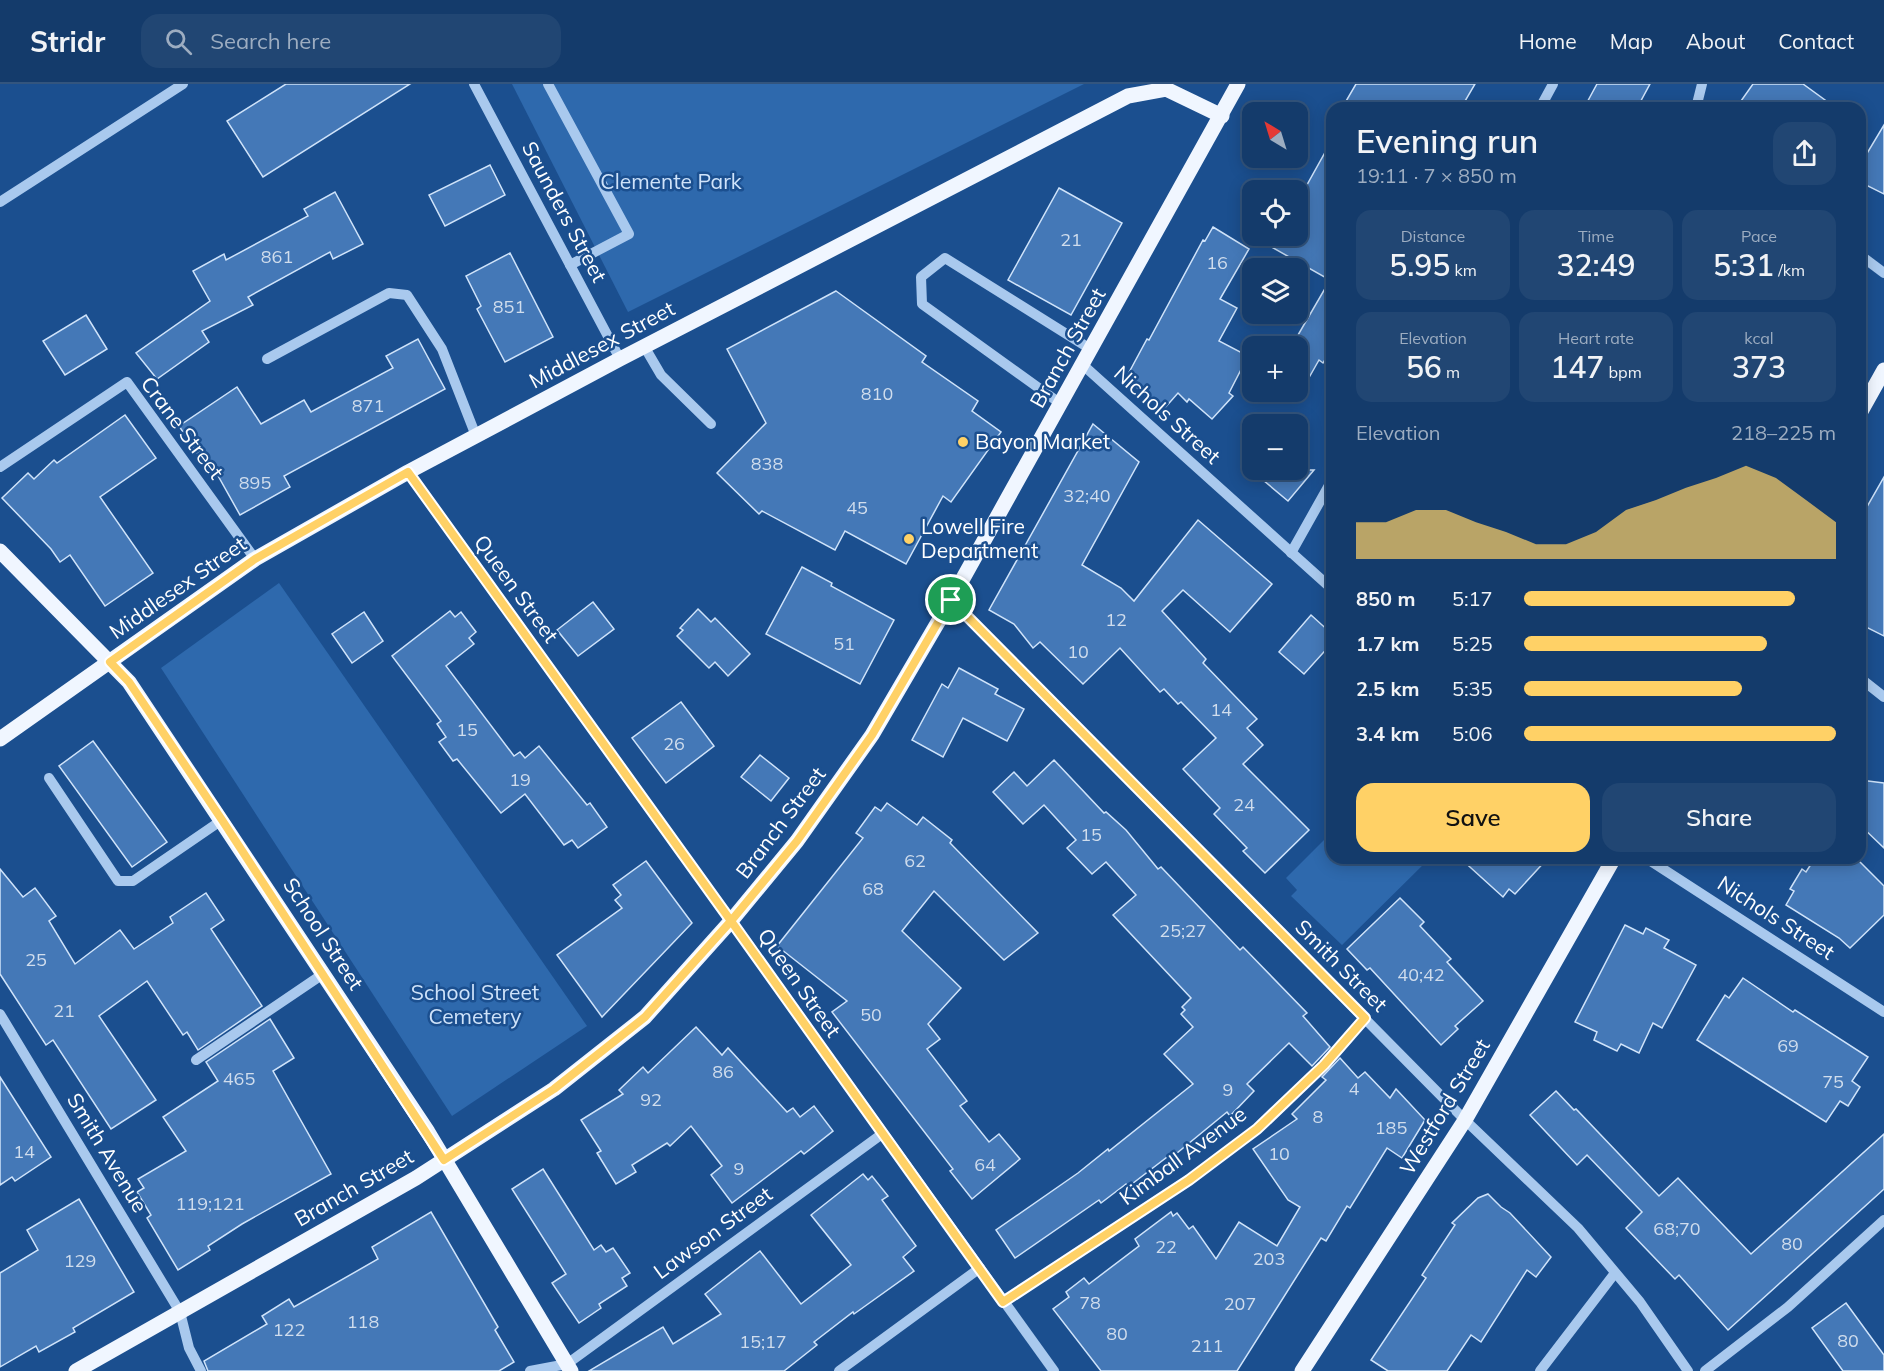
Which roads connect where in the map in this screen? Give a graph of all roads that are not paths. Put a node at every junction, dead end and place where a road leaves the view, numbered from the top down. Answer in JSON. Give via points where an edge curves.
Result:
{"nodes":[{"id":1,"x":183,"y":84,"type":"edge"},
{"id":2,"x":474,"y":84,"type":"edge"},
{"id":3,"x":548,"y":84,"type":"edge"},
{"id":4,"x":1144,"y":84,"type":"edge"},
{"id":5,"x":1238,"y":84,"type":"edge"},
{"id":6,"x":1553,"y":84,"type":"edge"},
{"id":7,"x":1702,"y":84,"type":"edge"},
{"id":8,"x":1128,"y":96,"type":"junction"},
{"id":9,"x":1543,"y":102,"type":"edge"},
{"id":10,"x":1698,"y":102,"type":"edge"},
{"id":11,"x":1222,"y":116,"type":"junction"},
{"id":12,"x":0,"y":202,"type":"edge"},
{"id":13,"x":1866,"y":260,"type":"edge"},
{"id":14,"x":570,"y":265,"type":"junction"},
{"id":15,"x":1884,"y":273,"type":"edge"},
{"id":16,"x":644,"y":346,"type":"junction"},
{"id":17,"x":1092,"y":350,"type":"junction"},
{"id":18,"x":267,"y":359,"type":"dead end"},
{"id":19,"x":620,"y":359,"type":"junction"},
{"id":20,"x":1083,"y":365,"type":"junction"},
{"id":21,"x":1884,"y":370,"type":"edge"},
{"id":22,"x":1866,"y":402,"type":"edge"},
{"id":23,"x":1061,"y":404,"type":"junction"},
{"id":24,"x":711,"y":424,"type":"dead end"},
{"id":25,"x":476,"y":436,"type":"junction"},
{"id":26,"x":0,"y":467,"type":"edge"},
{"id":27,"x":408,"y":472,"type":"junction"},
{"id":28,"x":1326,"y":491,"type":"edge"},
{"id":29,"x":0,"y":551,"type":"edge"},
{"id":30,"x":1291,"y":554,"type":"junction"},
{"id":31,"x":255,"y":559,"type":"junction"},
{"id":32,"x":1326,"y":584,"type":"edge"},
{"id":33,"x":951,"y":600,"type":"junction"},
{"id":34,"x":110,"y":662,"type":"junction"},
{"id":35,"x":1866,"y":683,"type":"edge"},
{"id":36,"x":1884,"y":697,"type":"edge"},
{"id":37,"x":0,"y":738,"type":"edge"},
{"id":38,"x":49,"y":778,"type":"dead end"},
{"id":39,"x":222,"y":820,"type":"junction"},
{"id":40,"x":1611,"y":864,"type":"edge"},
{"id":41,"x":1655,"y":864,"type":"edge"},
{"id":42,"x":731,"y":921,"type":"junction"},
{"id":43,"x":323,"y":974,"type":"junction"},
{"id":44,"x":1884,"y":1012,"type":"edge"},
{"id":45,"x":0,"y":1014,"type":"edge"},
{"id":46,"x":1365,"y":1018,"type":"junction"},
{"id":47,"x":196,"y":1060,"type":"dead end"},
{"id":48,"x":1465,"y":1120,"type":"junction"},
{"id":49,"x":882,"y":1134,"type":"junction"},
{"id":50,"x":444,"y":1160,"type":"junction"},
{"id":51,"x":1884,"y":1220,"type":"edge"},
{"id":52,"x":980,"y":1268,"type":"junction"},
{"id":53,"x":1615,"y":1273,"type":"junction"},
{"id":54,"x":1003,"y":1302,"type":"junction"},
{"id":55,"x":180,"y":1312,"type":"junction"},
{"id":56,"x":569,"y":1367,"type":"edge"},
{"id":57,"x":76,"y":1371,"type":"edge"},
{"id":58,"x":201,"y":1371,"type":"edge"},
{"id":59,"x":530,"y":1371,"type":"edge"},
{"id":60,"x":839,"y":1371,"type":"edge"},
{"id":61,"x":1054,"y":1371,"type":"edge"},
{"id":62,"x":1302,"y":1371,"type":"edge"},
{"id":63,"x":1540,"y":1371,"type":"edge"},
{"id":64,"x":1688,"y":1371,"type":"edge"},
{"id":65,"x":1705,"y":1371,"type":"edge"}],
"edges":[{"from":1,"to":12,"type":"street"},
{"from":2,"to":14,"type":"street","name":"Saunders Street"},
{"from":3,"to":14,"type":"street","via":[[628,234]]},
{"from":4,"to":8,"type":"main road"},
{"from":5,"to":11,"type":"main road"},
{"from":6,"to":9,"type":"street"},
{"from":7,"to":10,"type":"street"},
{"from":8,"to":11,"type":"main road","name":"Middlesex Street","via":[[1166,89]]},
{"from":8,"to":16,"type":"main road","name":"Middlesex Street"},
{"from":11,"to":17,"type":"main road","name":"Branch Street"},
{"from":13,"to":15,"type":"street"},
{"from":14,"to":19,"type":"street","name":"Saunders Street"},
{"from":16,"to":19,"type":"main road","name":"Middlesex Street"},
{"from":16,"to":24,"type":"street","via":[[661,375]]},
{"from":17,"to":20,"type":"main road","name":"Branch Street"},
{"from":17,"to":23,"type":"street","via":[[945,258],[921,276],[922,304]]},
{"from":18,"to":25,"type":"street","via":[[389,293],[407,295],[442,349]]},
{"from":19,"to":25,"type":"main road","name":"Middlesex Street"},
{"from":20,"to":23,"type":"main road","name":"Branch Street"},
{"from":20,"to":30,"type":"street","name":"Nichols Street"},
{"from":21,"to":22,"type":"main road"},
{"from":23,"to":33,"type":"main road","name":"Branch Street"},
{"from":25,"to":27,"type":"main road","name":"Middlesex Street"},
{"from":26,"to":31,"type":"street","name":"Crane Street","via":[[128,382]]},
{"from":27,"to":31,"type":"main road","name":"Middlesex Street"},
{"from":27,"to":42,"type":"street","name":"Queen Street"},
{"from":28,"to":30,"type":"street"},
{"from":29,"to":34,"type":"main road","name":"School Street"},
{"from":30,"to":32,"type":"street","name":"Nichols Street"},
{"from":31,"to":34,"type":"main road","name":"Middlesex Street"},
{"from":33,"to":42,"type":"main road","name":"Branch Street","via":[[872,735],[797,841]]},
{"from":33,"to":46,"type":"street","name":"Smith Street"},
{"from":34,"to":37,"type":"main road","name":"Middlesex Street"},
{"from":34,"to":39,"type":"main road","name":"School Street","via":[[129,682]]},
{"from":35,"to":36,"type":"street"},
{"from":38,"to":39,"type":"street","via":[[118,881],[134,881]]},
{"from":39,"to":43,"type":"main road","name":"School Street"},
{"from":40,"to":48,"type":"main road","name":"Westford Street"},
{"from":41,"to":44,"type":"street","name":"Nichols Street"},
{"from":42,"to":49,"type":"street","name":"Queen Street"},
{"from":42,"to":50,"type":"main road","name":"Branch Street","via":[[645,1017],[554,1089]]},
{"from":43,"to":47,"type":"street"},
{"from":43,"to":50,"type":"main road","name":"School Street"},
{"from":45,"to":55,"type":"street","name":"Smith Avenue"},
{"from":46,"to":48,"type":"street","name":"Smith Street"},
{"from":46,"to":54,"type":"street","name":"Kimball Avenue","via":[[1324,1065],[1257,1129],[1189,1180]]},
{"from":48,"to":53,"type":"street","name":"Smith Street","via":[[1578,1228]]},
{"from":48,"to":62,"type":"main road","name":"Westford Street"},
{"from":49,"to":52,"type":"street","name":"Queen Street"},
{"from":49,"to":56,"type":"street","name":"Lawson Street"},
{"from":50,"to":55,"type":"main road","name":"Branch Street"},
{"from":50,"to":56,"type":"main road","name":"School Street"},
{"from":51,"to":65,"type":"street","via":[[1788,1308]]},
{"from":52,"to":54,"type":"street","name":"Queen Street"},
{"from":52,"to":60,"type":"street"},
{"from":53,"to":63,"type":"street"},
{"from":53,"to":64,"type":"street","name":"Smith Street"},
{"from":54,"to":61,"type":"street","name":"Queen Street"},
{"from":55,"to":57,"type":"main road","name":"Branch Street"},
{"from":55,"to":58,"type":"street","name":"Smith Avenue","via":[[189,1348]]},
{"from":56,"to":59,"type":"street"}]}
